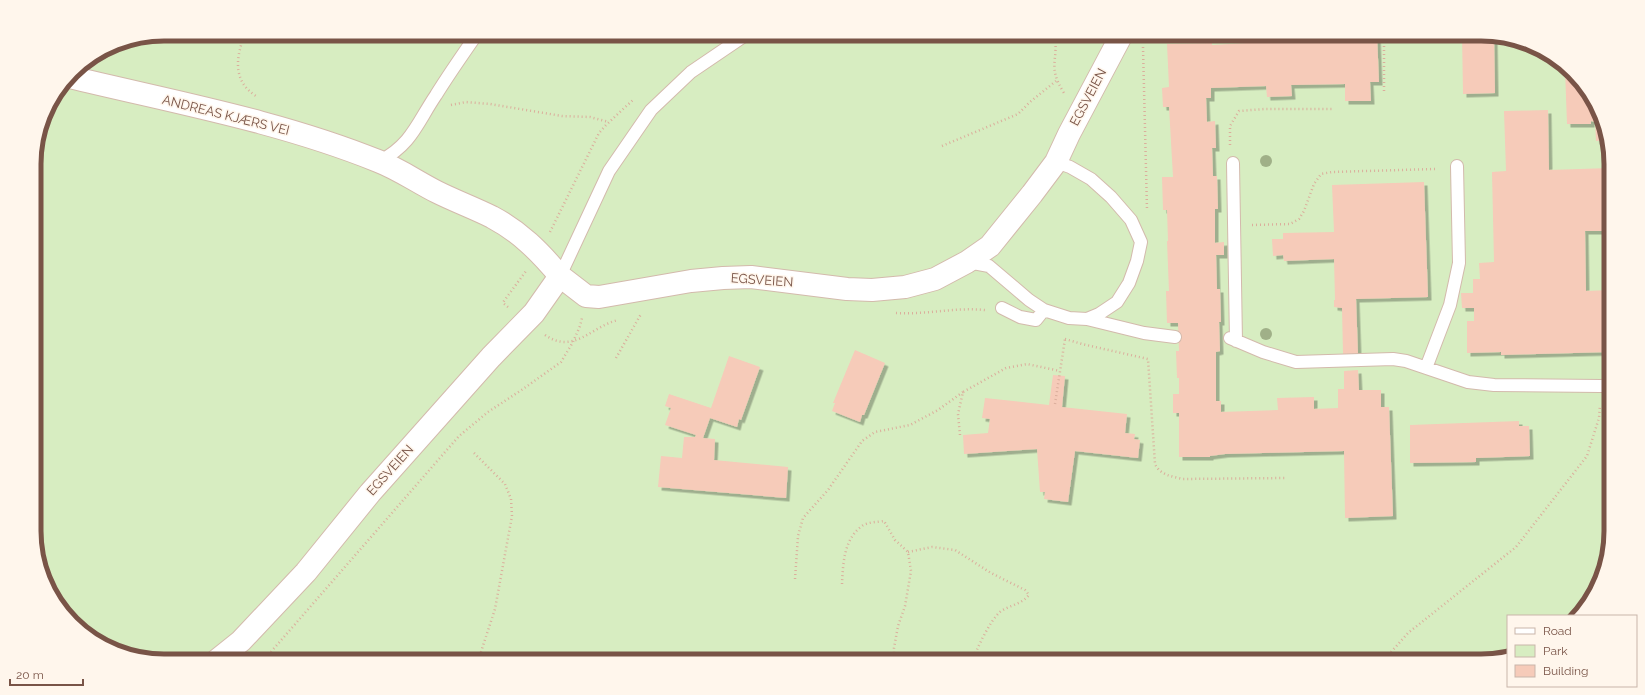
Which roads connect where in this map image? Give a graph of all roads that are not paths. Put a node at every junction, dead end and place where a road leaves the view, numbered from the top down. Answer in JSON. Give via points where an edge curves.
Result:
{"nodes":[{"id":1,"x":472,"y":41,"type":"edge"},
{"id":2,"x":737,"y":41,"type":"edge"},
{"id":3,"x":1118,"y":41,"type":"edge"},
{"id":4,"x":76,"y":78,"type":"edge"},
{"id":5,"x":380,"y":161,"type":"junction"},
{"id":6,"x":1056,"y":162,"type":"junction"},
{"id":7,"x":1233,"y":163,"type":"road end"},
{"id":8,"x":1456,"y":166,"type":"dead end"},
{"id":9,"x":967,"y":262,"type":"junction"},
{"id":10,"x":560,"y":276,"type":"junction"},
{"id":11,"x":1002,"y":308,"type":"road end"},
{"id":12,"x":1044,"y":310,"type":"junction"},
{"id":13,"x":1087,"y":319,"type":"junction"},
{"id":14,"x":1175,"y":337,"type":"dead end"},
{"id":15,"x":1426,"y":368,"type":"junction"},
{"id":16,"x":1604,"y":385,"type":"edge"},
{"id":17,"x":225,"y":654,"type":"edge"}],
"edges":[{"from":1,"to":5,"type":"lane","via":[[407,141],[394,154]]},
{"from":2,"to":10,"type":"lane","name":"EGSVEIEN","via":[[691,72],[651,110],[609,171]]},
{"from":3,"to":6,"type":"street","name":"EGSVEIEN"},
{"from":4,"to":5,"type":"street","name":"ANDREAS KJÆRS VEI","via":[[274,125]]},
{"from":5,"to":10,"type":"street","name":"ANDREAS KJÆRS VEI","via":[[492,217],[518,233],[539,251]]},
{"from":6,"to":9,"type":"street","name":"EGSVEIEN","via":[[990,246]]},
{"from":6,"to":13,"type":"lane","via":[[1091,179],[1111,197],[1131,220],[1141,242],[1129,283],[1117,302]]},
{"from":7,"to":15,"type":"lane","via":[[1233,340],[1296,362],[1393,359]]},
{"from":8,"to":15,"type":"lane","via":[[1458,263],[1450,305]]},
{"from":9,"to":10,"type":"street","name":"EGSVEIEN","via":[[935,279],[905,287],[872,290],[766,279],[730,278],[692,281],[598,297],[586,296]]},
{"from":9,"to":12,"type":"lane","via":[[989,266]]},
{"from":10,"to":17,"type":"street","name":"EGSVEIEN","via":[[534,313],[491,357],[375,487],[306,572],[241,641]]},
{"from":11,"to":12,"type":"lane","via":[[1020,317],[1036,320]]},
{"from":12,"to":13,"type":"lane","via":[[1069,318]]},
{"from":13,"to":14,"type":"lane","via":[[1144,333]]},
{"from":15,"to":16,"type":"lane","via":[[1468,382],[1494,385]]}]}
